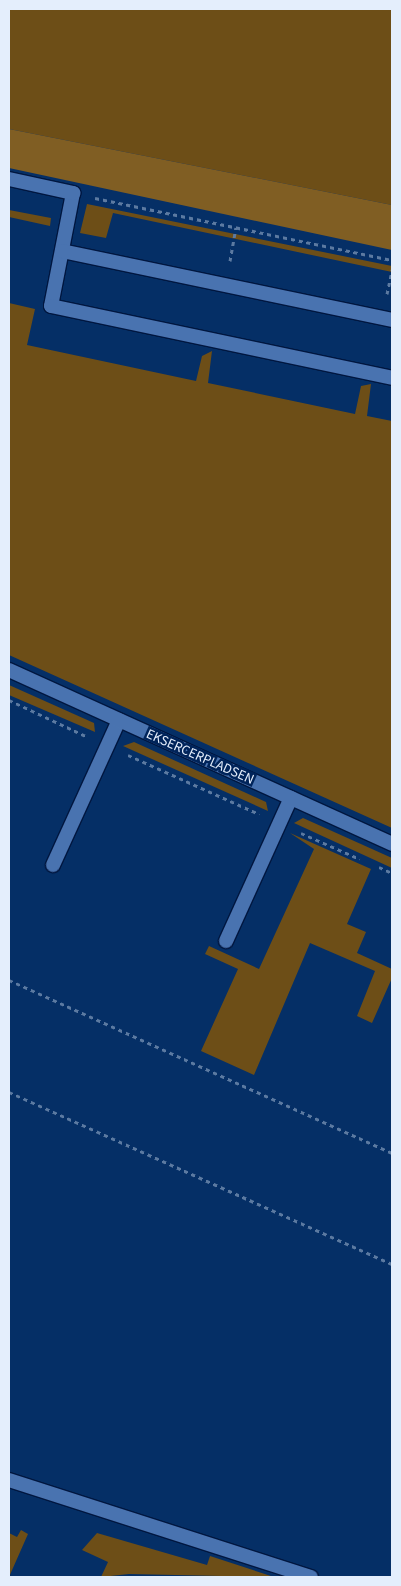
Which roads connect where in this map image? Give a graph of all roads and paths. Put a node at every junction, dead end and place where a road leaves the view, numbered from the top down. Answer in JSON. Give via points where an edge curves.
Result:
{"nodes":[{"id":1,"x":9,"y":179,"type":"edge"},
{"id":2,"x":73,"y":194,"type":"junction"},
{"id":3,"x":62,"y":251,"type":"junction"},
{"id":4,"x":392,"y":260,"type":"edge"},
{"id":5,"x":392,"y":320,"type":"edge"},
{"id":6,"x":392,"y":378,"type":"edge"},
{"id":7,"x":9,"y":670,"type":"edge"},
{"id":8,"x":9,"y":700,"type":"edge"},
{"id":9,"x":119,"y":720,"type":"junction"},
{"id":10,"x":107,"y":745,"type":"junction"},
{"id":11,"x":291,"y":798,"type":"junction"},
{"id":12,"x":280,"y":823,"type":"junction"},
{"id":13,"x":392,"y":844,"type":"edge"},
{"id":14,"x":366,"y":862,"type":"dead end"},
{"id":15,"x":53,"y":865,"type":"dead end"},
{"id":16,"x":375,"y":865,"type":"dead end"},
{"id":17,"x":392,"y":873,"type":"edge"},
{"id":18,"x":226,"y":941,"type":"dead end"},
{"id":19,"x":9,"y":980,"type":"edge"},
{"id":20,"x":9,"y":1092,"type":"edge"},
{"id":21,"x":392,"y":1152,"type":"edge"},
{"id":22,"x":392,"y":1264,"type":"edge"},
{"id":23,"x":9,"y":1480,"type":"edge"},
{"id":24,"x":311,"y":1577,"type":"edge"}],
"edges":[{"from":1,"to":2,"type":"street"},
{"from":2,"to":3,"type":"street"},
{"from":2,"to":4,"type":"path"},
{"from":3,"to":5,"type":"street"},
{"from":3,"to":6,"type":"street","via":[[51,306]]},
{"from":7,"to":9,"type":"street","name":"EKSERCERPLADSEN"},
{"from":8,"to":10,"type":"path"},
{"from":9,"to":10,"type":"street"},
{"from":9,"to":11,"type":"street","name":"EKSERCERPLADSEN"},
{"from":10,"to":12,"type":"path"},
{"from":10,"to":15,"type":"street"},
{"from":11,"to":12,"type":"street"},
{"from":11,"to":13,"type":"street","name":"EKSERCERPLADSEN"},
{"from":12,"to":14,"type":"path"},
{"from":12,"to":18,"type":"street"},
{"from":16,"to":17,"type":"path"},
{"from":19,"to":21,"type":"path"},
{"from":20,"to":22,"type":"path"},
{"from":23,"to":24,"type":"street"}]}
